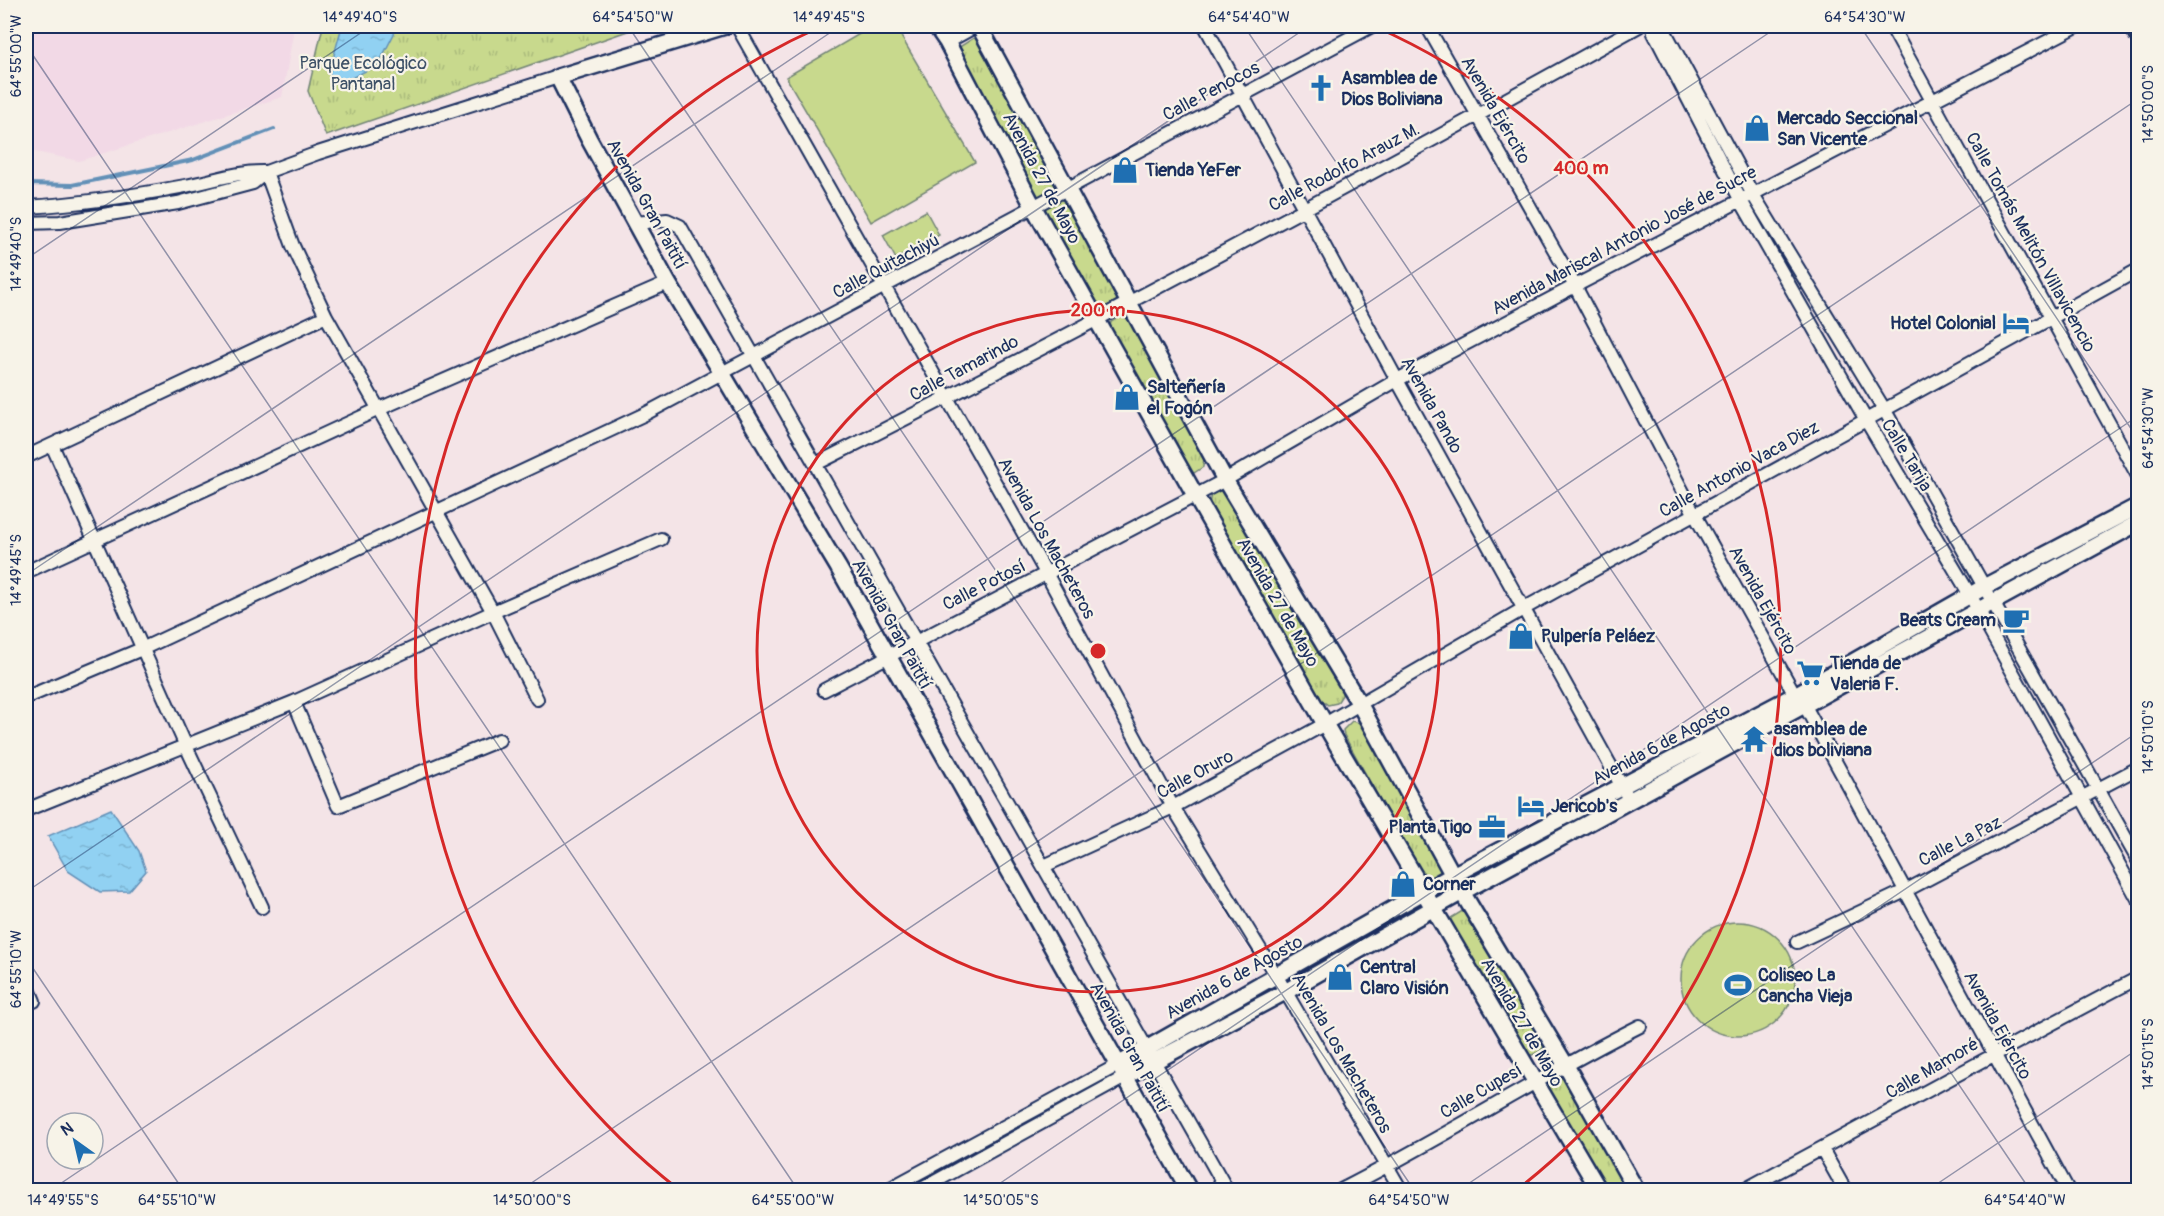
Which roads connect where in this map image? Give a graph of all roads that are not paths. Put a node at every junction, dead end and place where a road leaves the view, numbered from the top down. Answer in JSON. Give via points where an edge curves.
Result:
{"nodes":[{"id":1,"x":725,"y":26,"type":"edge"},
{"id":2,"x":737,"y":26,"type":"edge"},
{"id":3,"x":936,"y":26,"type":"edge"},
{"id":4,"x":978,"y":26,"type":"edge"},
{"id":5,"x":1205,"y":26,"type":"edge"},
{"id":6,"x":1372,"y":26,"type":"edge"},
{"id":7,"x":1427,"y":26,"type":"edge"},
{"id":8,"x":1639,"y":26,"type":"edge"},
{"id":9,"x":1653,"y":26,"type":"edge"},
{"id":10,"x":1662,"y":26,"type":"edge"},
{"id":11,"x":1891,"y":26,"type":"edge"},
{"id":12,"x":2077,"y":26,"type":"edge"},
{"id":13,"x":2133,"y":26,"type":"edge"},
{"id":14,"x":2139,"y":36,"type":"edge"},
{"id":15,"x":947,"y":42,"type":"junction"},
{"id":16,"x":558,"y":77,"type":"junction"},
{"id":17,"x":1243,"y":93,"type":"junction"},
{"id":18,"x":1933,"y":102,"type":"junction"},
{"id":19,"x":1479,"y":115,"type":"junction"},
{"id":20,"x":267,"y":172,"type":"junction"},
{"id":21,"x":1067,"y":190,"type":"junction"},
{"id":22,"x":1752,"y":193,"type":"junction"},
{"id":23,"x":1740,"y":199,"type":"junction"},
{"id":24,"x":1034,"y":206,"type":"junction"},
{"id":25,"x":26,"y":207,"type":"edge"},
{"id":26,"x":1306,"y":208,"type":"junction"},
{"id":27,"x":26,"y":223,"type":"edge"},
{"id":28,"x":635,"y":223,"type":"junction"},
{"id":29,"x":2139,"y":270,"type":"edge"},
{"id":30,"x":668,"y":283,"type":"junction"},
{"id":31,"x":1575,"y":286,"type":"junction"},
{"id":32,"x":885,"y":287,"type":"junction"},
{"id":33,"x":1127,"y":302,"type":"junction"},
{"id":34,"x":326,"y":316,"type":"junction"},
{"id":35,"x":1097,"y":317,"type":"junction"},
{"id":36,"x":2051,"y":318,"type":"junction"},
{"id":37,"x":753,"y":357,"type":"junction"},
{"id":38,"x":724,"y":374,"type":"junction"},
{"id":39,"x":1397,"y":380,"type":"junction"},
{"id":40,"x":948,"y":398,"type":"junction"},
{"id":41,"x":379,"y":409,"type":"junction"},
{"id":42,"x":1884,"y":409,"type":"junction"},
{"id":43,"x":1866,"y":420,"type":"junction"},
{"id":44,"x":52,"y":445,"type":"junction"},
{"id":45,"x":26,"y":457,"type":"edge"},
{"id":46,"x":816,"y":464,"type":"junction"},
{"id":47,"x":2139,"y":476,"type":"edge"},
{"id":48,"x":1225,"y":480,"type":"junction"},
{"id":49,"x":1195,"y":495,"type":"junction"},
{"id":50,"x":2139,"y":506,"type":"edge"},
{"id":51,"x":436,"y":511,"type":"junction"},
{"id":52,"x":1695,"y":514,"type":"junction"},
{"id":53,"x":2139,"y":523,"type":"edge"},
{"id":54,"x":660,"y":538,"type":"dead end"},
{"id":55,"x":94,"y":541,"type":"junction"},
{"id":56,"x":26,"y":572,"type":"edge"},
{"id":57,"x":1047,"y":573,"type":"junction"},
{"id":58,"x":1986,"y":586,"type":"junction"},
{"id":59,"x":1970,"y":595,"type":"junction"},
{"id":60,"x":1994,"y":603,"type":"junction"},
{"id":61,"x":1523,"y":609,"type":"junction"},
{"id":62,"x":1977,"y":611,"type":"junction"},
{"id":63,"x":493,"y":612,"type":"junction"},
{"id":64,"x":916,"y":640,"type":"junction"},
{"id":65,"x":144,"y":648,"type":"junction"},
{"id":66,"x":886,"y":656,"type":"junction"},
{"id":67,"x":824,"y":690,"type":"dead end"},
{"id":68,"x":32,"y":695,"type":"dead end"},
{"id":69,"x":537,"y":699,"type":"dead end"},
{"id":70,"x":1800,"y":701,"type":"junction"},
{"id":71,"x":294,"y":702,"type":"junction"},
{"id":72,"x":1359,"y":703,"type":"junction"},
{"id":73,"x":1324,"y":724,"type":"junction"},
{"id":74,"x":499,"y":740,"type":"dead end"},
{"id":75,"x":185,"y":744,"type":"junction"},
{"id":76,"x":2139,"y":768,"type":"edge"},
{"id":77,"x":1622,"y":786,"type":"junction"},
{"id":78,"x":2097,"y":789,"type":"junction"},
{"id":79,"x":2081,"y":799,"type":"junction"},
{"id":80,"x":1630,"y":801,"type":"junction"},
{"id":81,"x":1173,"y":807,"type":"junction"},
{"id":82,"x":26,"y":810,"type":"edge"},
{"id":83,"x":2139,"y":860,"type":"edge"},
{"id":84,"x":1044,"y":866,"type":"junction"},
{"id":85,"x":1453,"y":875,"type":"junction"},
{"id":86,"x":1424,"y":891,"type":"junction"},
{"id":87,"x":1905,"y":891,"type":"junction"},
{"id":88,"x":1462,"y":892,"type":"junction"},
{"id":89,"x":2139,"y":898,"type":"edge"},
{"id":90,"x":262,"y":907,"type":"dead end"},
{"id":91,"x":1435,"y":908,"type":"junction"},
{"id":92,"x":1797,"y":942,"type":"dead end"},
{"id":93,"x":1277,"y":977,"type":"junction"},
{"id":94,"x":2139,"y":978,"type":"edge"},
{"id":95,"x":26,"y":982,"type":"edge"},
{"id":96,"x":1285,"y":993,"type":"junction"},
{"id":97,"x":34,"y":1001,"type":"dead end"},
{"id":98,"x":1640,"y":1026,"type":"dead end"},
{"id":99,"x":1994,"y":1054,"type":"junction"},
{"id":100,"x":1149,"y":1056,"type":"junction"},
{"id":101,"x":1565,"y":1064,"type":"junction"},
{"id":102,"x":1122,"y":1071,"type":"junction"},
{"id":103,"x":1533,"y":1082,"type":"junction"},
{"id":104,"x":995,"y":1132,"type":"junction"},
{"id":105,"x":1002,"y":1145,"type":"junction"},
{"id":106,"x":1822,"y":1149,"type":"junction"},
{"id":107,"x":1387,"y":1167,"type":"junction"},
{"id":108,"x":887,"y":1191,"type":"edge"},
{"id":109,"x":920,"y":1191,"type":"edge"},
{"id":110,"x":1189,"y":1191,"type":"edge"},
{"id":111,"x":1227,"y":1191,"type":"edge"},
{"id":112,"x":1341,"y":1191,"type":"edge"},
{"id":113,"x":1401,"y":1191,"type":"edge"},
{"id":114,"x":1599,"y":1191,"type":"edge"},
{"id":115,"x":1636,"y":1191,"type":"edge"},
{"id":116,"x":1744,"y":1191,"type":"edge"},
{"id":117,"x":1845,"y":1191,"type":"edge"},
{"id":118,"x":2068,"y":1191,"type":"edge"}],
"edges":[{"from":1,"to":16,"type":"main road"},
{"from":2,"to":32,"type":"street","name":"Avenida Los Macheteros"},
{"from":3,"to":15,"type":"main road","name":"Avenida 27 de Mayo"},
{"from":4,"to":15,"type":"street"},
{"from":4,"to":21,"type":"main road","name":"Avenida 27 de Mayo"},
{"from":5,"to":17,"type":"street","name":"Avenida Pando"},
{"from":6,"to":17,"type":"street","name":"Calle Penocos"},
{"from":7,"to":19,"type":"street","name":"Avenida Ejército"},
{"from":8,"to":19,"type":"street","name":"Calle Rodolfo Arauz M."},
{"from":9,"to":23,"type":"street","name":"Calle Tarija","via":[[1653,33]]},
{"from":10,"to":22,"type":"street","name":"Calle Tarija"},
{"from":11,"to":18,"type":"street","name":"Calle Tomás Melitón Villavicencio"},
{"from":12,"to":18,"type":"street","name":"Avenida Mariscal Antonio José de Sucre"},
{"from":13,"to":14,"type":"main road"},
{"from":15,"to":24,"type":"main road","name":"Avenida 27 de Mayo"},
{"from":16,"to":20,"type":"street","via":[[440,112]]},
{"from":16,"to":28,"type":"main road","name":"Avenida Gran Paitití"},
{"from":17,"to":21,"type":"street","name":"Calle Penocos"},
{"from":17,"to":26,"type":"street","name":"Avenida Pando"},
{"from":18,"to":22,"type":"street","name":"Avenida Mariscal Antonio José de Sucre"},
{"from":18,"to":36,"type":"street","name":"Calle Tomás Melitón Villavicencio"},
{"from":19,"to":26,"type":"street","name":"Calle Rodolfo Arauz M."},
{"from":19,"to":31,"type":"street","name":"Avenida Ejército"},
{"from":20,"to":25,"type":"street","via":[[249,171],[93,201]]},
{"from":20,"to":27,"type":"street","via":[[253,183],[178,203],[60,222]]},
{"from":20,"to":34,"type":"street","via":[[293,246]]},
{"from":21,"to":24,"type":"street","name":"Calle Quitachiyú"},
{"from":21,"to":33,"type":"main road","name":"Avenida 27 de Mayo"},
{"from":22,"to":23,"type":"street","name":"Avenida Mariscal Antonio José de Sucre"},
{"from":22,"to":42,"type":"street","name":"Calle Tarija"},
{"from":23,"to":31,"type":"street","name":"Avenida Mariscal Antonio José de Sucre"},
{"from":23,"to":43,"type":"street","name":"Calle Tarija"},
{"from":24,"to":32,"type":"street","name":"Calle Quitachiyú"},
{"from":24,"to":35,"type":"main road","name":"Avenida 27 de Mayo"},
{"from":26,"to":33,"type":"street","name":"Calle Rodolfo Arauz M."},
{"from":26,"to":39,"type":"street","name":"Avenida Pando"},
{"from":28,"to":30,"type":"main road","name":"Avenida Gran Paitití"},
{"from":28,"to":37,"type":"street","via":[[667,220],[680,226]]},
{"from":29,"to":36,"type":"street","name":"Calle Antonio Vaca Diez"},
{"from":30,"to":38,"type":"main road","name":"Avenida Gran Paitití"},
{"from":30,"to":41,"type":"street"},
{"from":31,"to":39,"type":"street","name":"Avenida Mariscal Antonio José de Sucre"},
{"from":31,"to":52,"type":"street","name":"Avenida Ejército"},
{"from":32,"to":37,"type":"street","name":"Calle Quitachiyú"},
{"from":32,"to":40,"type":"street","name":"Avenida Los Macheteros"},
{"from":33,"to":35,"type":"street","name":"Calle Tamarindo"},
{"from":33,"to":48,"type":"main road","name":"Avenida 27 de Mayo"},
{"from":34,"to":41,"type":"street"},
{"from":34,"to":44,"type":"street"},
{"from":35,"to":40,"type":"street","name":"Calle Tamarindo"},
{"from":35,"to":49,"type":"main road","name":"Avenida 27 de Mayo"},
{"from":36,"to":42,"type":"street","name":"Calle Antonio Vaca Diez"},
{"from":36,"to":47,"type":"street","name":"Calle Tomás Melitón Villavicencio"},
{"from":37,"to":38,"type":"street","name":"Calle Quitachiyú"},
{"from":37,"to":46,"type":"street"},
{"from":38,"to":51,"type":"street","name":"Calle Quitachiyú"},
{"from":38,"to":66,"type":"main road","name":"Avenida Gran Paitití"},
{"from":39,"to":48,"type":"street","name":"Avenida Mariscal Antonio José de Sucre"},
{"from":39,"to":61,"type":"street","name":"Avenida Pando"},
{"from":40,"to":46,"type":"street","name":"Calle Tamarindo"},
{"from":40,"to":57,"type":"street","name":"Avenida Los Macheteros"},
{"from":41,"to":51,"type":"street"},
{"from":41,"to":55,"type":"street"},
{"from":42,"to":43,"type":"street","name":"Calle Antonio Vaca Diez"},
{"from":42,"to":58,"type":"street","name":"Calle Tarija"},
{"from":43,"to":52,"type":"street","name":"Calle Antonio Vaca Diez"},
{"from":43,"to":59,"type":"street","name":"Calle Tarija"},
{"from":44,"to":45,"type":"street"},
{"from":44,"to":55,"type":"street"},
{"from":46,"to":64,"type":"street"},
{"from":48,"to":49,"type":"street","name":"Calle Potosí"},
{"from":48,"to":72,"type":"main road","name":"Avenida 27 de Mayo"},
{"from":49,"to":57,"type":"street","name":"Calle Potosí"},
{"from":49,"to":73,"type":"main road","name":"Avenida 27 de Mayo"},
{"from":50,"to":58,"type":"main road","name":"Avenida 6 de Agosto"},
{"from":51,"to":63,"type":"street"},
{"from":51,"to":65,"type":"street","name":"Calle Quitachiyú"},
{"from":52,"to":61,"type":"street","name":"Calle Antonio Vaca Diez"},
{"from":52,"to":70,"type":"street","name":"Avenida Ejército"},
{"from":53,"to":60,"type":"main road","name":"Avenida 6 de Agosto"},
{"from":54,"to":63,"type":"street"},
{"from":55,"to":56,"type":"street"},
{"from":55,"to":65,"type":"street"},
{"from":57,"to":64,"type":"street","name":"Calle Potosí"},
{"from":57,"to":81,"type":"street","name":"Avenida Los Macheteros"},
{"from":58,"to":59,"type":"main road","name":"Avenida 6 de Agosto"},
{"from":58,"to":60,"type":"street","name":"Calle Tarija"},
{"from":59,"to":62,"type":"street","name":"Calle Tarija"},
{"from":59,"to":70,"type":"main road","name":"Avenida 6 de Agosto"},
{"from":60,"to":62,"type":"main road","name":"Avenida 6 de Agosto"},
{"from":60,"to":78,"type":"street","name":"Calle Tarija"},
{"from":61,"to":72,"type":"street","name":"Calle Antonio Vaca Diez"},
{"from":61,"to":77,"type":"street","name":"Avenida Pando"},
{"from":62,"to":70,"type":"main road","name":"Avenida 6 de Agosto"},
{"from":62,"to":79,"type":"street","name":"Calle Tarija"},
{"from":63,"to":69,"type":"street"},
{"from":63,"to":71,"type":"street"},
{"from":64,"to":66,"type":"street","name":"Calle Potosí"},
{"from":64,"to":84,"type":"street"},
{"from":65,"to":68,"type":"street","name":"Calle Quitachiyú"},
{"from":65,"to":75,"type":"street"},
{"from":66,"to":67,"type":"street","name":"Calle Potosí"},
{"from":66,"to":102,"type":"main road","name":"Avenida Gran Paitití"},
{"from":70,"to":77,"type":"main road","name":"Avenida 6 de Agosto"},
{"from":70,"to":80,"type":"main road","name":"Avenida 6 de Agosto"},
{"from":70,"to":87,"type":"street","name":"Avenida Ejército"},
{"from":71,"to":74,"type":"street","via":[[338,806]]},
{"from":71,"to":75,"type":"street"},
{"from":72,"to":73,"type":"street","name":"Calle Oruro"},
{"from":72,"to":85,"type":"main road","name":"Avenida 27 de Mayo"},
{"from":73,"to":81,"type":"street","name":"Calle Oruro"},
{"from":73,"to":86,"type":"main road","name":"Avenida 27 de Mayo"},
{"from":75,"to":82,"type":"street"},
{"from":75,"to":90,"type":"street"},
{"from":76,"to":78,"type":"street","name":"Calle La Paz"},
{"from":77,"to":80,"type":"street","name":"Avenida Pando"},
{"from":77,"to":85,"type":"main road","name":"Avenida 6 de Agosto"},
{"from":78,"to":79,"type":"street","name":"Calle La Paz"},
{"from":78,"to":83,"type":"street","name":"Calle Tarija"},
{"from":79,"to":87,"type":"street","name":"Calle La Paz"},
{"from":79,"to":89,"type":"street","name":"Calle Tarija"},
{"from":80,"to":88,"type":"main road","name":"Avenida 6 de Agosto"},
{"from":81,"to":84,"type":"street","name":"Calle Oruro"},
{"from":81,"to":93,"type":"street","name":"Avenida Los Macheteros"},
{"from":84,"to":100,"type":"street"},
{"from":85,"to":86,"type":"main road","name":"Avenida 6 de Agosto"},
{"from":85,"to":88,"type":"main road","name":"Avenida 27 de Mayo"},
{"from":86,"to":91,"type":"main road","name":"Avenida 27 de Mayo"},
{"from":86,"to":93,"type":"main road","name":"Avenida 6 de Agosto"},
{"from":87,"to":92,"type":"street","name":"Calle La Paz"},
{"from":87,"to":99,"type":"street","name":"Avenida Ejército"},
{"from":88,"to":91,"type":"main road","name":"Avenida 6 de Agosto"},
{"from":88,"to":101,"type":"main road","name":"Avenida 27 de Mayo"},
{"from":91,"to":96,"type":"main road","name":"Avenida 6 de Agosto"},
{"from":91,"to":103,"type":"main road","name":"Avenida 27 de Mayo"},
{"from":93,"to":96,"type":"street","name":"Avenida Los Macheteros"},
{"from":93,"to":100,"type":"main road","name":"Avenida 6 de Agosto"},
{"from":94,"to":99,"type":"street","name":"Calle Mamoré"},
{"from":95,"to":97,"type":"street"},
{"from":96,"to":100,"type":"main road","name":"Avenida 6 de Agosto"},
{"from":96,"to":107,"type":"street","name":"Avenida Los Macheteros"},
{"from":98,"to":101,"type":"street","name":"Calle Cupesí"},
{"from":99,"to":106,"type":"street","name":"Calle Mamoré"},
{"from":99,"to":118,"type":"street","name":"Avenida Ejército"},
{"from":100,"to":102,"type":"main road","name":"Avenida 6 de Agosto"},
{"from":100,"to":111,"type":"street"},
{"from":101,"to":103,"type":"street","name":"Calle Cupesí"},
{"from":101,"to":115,"type":"main road","name":"Avenida 27 de Mayo"},
{"from":102,"to":104,"type":"street","name":"Avenida 6 de Agosto"},
{"from":102,"to":105,"type":"street","name":"Avenida 6 de Agosto"},
{"from":102,"to":110,"type":"main road","name":"Avenida Gran Paitití"},
{"from":103,"to":107,"type":"street","name":"Calle Cupesí"},
{"from":103,"to":114,"type":"main road","name":"Avenida 27 de Mayo"},
{"from":104,"to":105,"type":"street"},
{"from":104,"to":108,"type":"street","name":"Avenida 6 de Agosto"},
{"from":105,"to":109,"type":"street","name":"Avenida 6 de Agosto"},
{"from":106,"to":116,"type":"street","name":"Calle Mamoré"},
{"from":106,"to":117,"type":"street"},
{"from":107,"to":112,"type":"street","name":"Calle Cupesí"},
{"from":107,"to":113,"type":"street","name":"Avenida Los Macheteros"}]}
